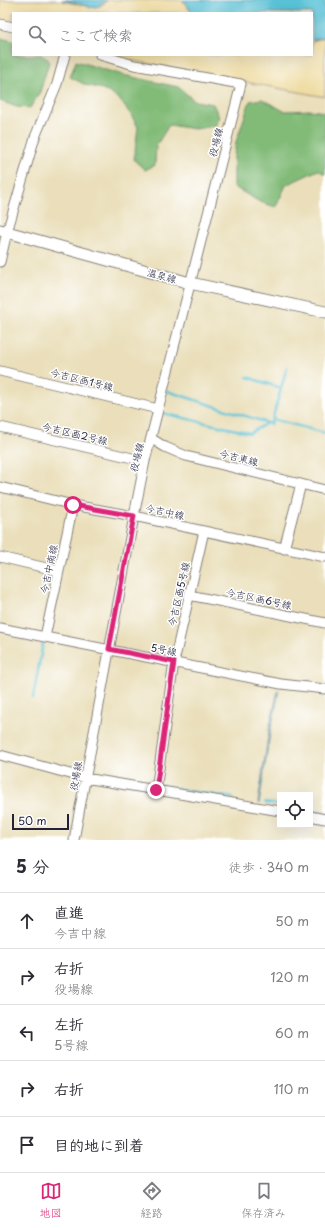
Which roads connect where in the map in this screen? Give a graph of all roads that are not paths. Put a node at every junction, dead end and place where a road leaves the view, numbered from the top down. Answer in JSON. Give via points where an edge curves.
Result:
{"nodes":[{"id":1,"x":0,"y":24,"type":"edge"},
{"id":2,"x":12,"y":27,"type":"edge"},
{"id":3,"x":65,"y":56,"type":"edge"},
{"id":4,"x":103,"y":56,"type":"edge"},
{"id":5,"x":3,"y":231,"type":"edge"},
{"id":6,"x":0,"y":262,"type":"edge"},
{"id":7,"x":190,"y":283,"type":"junction"},
{"id":8,"x":325,"y":312,"type":"edge"},
{"id":9,"x":0,"y":371,"type":"edge"},
{"id":10,"x":158,"y":409,"type":"junction"},
{"id":11,"x":0,"y":427,"type":"edge"},
{"id":12,"x":152,"y":439,"type":"junction"},
{"id":13,"x":145,"y":461,"type":"junction"},
{"id":14,"x":301,"y":484,"type":"junction"},
{"id":15,"x":0,"y":487,"type":"edge"},
{"id":16,"x":325,"y":490,"type":"edge"},
{"id":17,"x":73,"y":505,"type":"junction"},
{"id":18,"x":134,"y":516,"type":"junction"},
{"id":19,"x":204,"y":531,"type":"junction"},
{"id":20,"x":284,"y":549,"type":"junction"},
{"id":21,"x":0,"y":557,"type":"edge"},
{"id":22,"x":325,"y":557,"type":"edge"},
{"id":23,"x":59,"y":572,"type":"junction"},
{"id":24,"x":189,"y":595,"type":"junction"},
{"id":25,"x":325,"y":623,"type":"edge"},
{"id":26,"x":0,"y":628,"type":"edge"},
{"id":27,"x":45,"y":637,"type":"junction"},
{"id":28,"x":109,"y":649,"type":"junction"},
{"id":29,"x":174,"y":662,"type":"junction"},
{"id":30,"x":325,"y":689,"type":"edge"},
{"id":31,"x":0,"y":755,"type":"edge"},
{"id":32,"x":85,"y":778,"type":"junction"},
{"id":33,"x":156,"y":790,"type":"junction"},
{"id":34,"x":277,"y":810,"type":"edge"},
{"id":35,"x":313,"y":817,"type":"edge"},
{"id":36,"x":325,"y":819,"type":"edge"},
{"id":37,"x":74,"y":840,"type":"edge"}],
"edges":[{"from":1,"to":2,"type":"street"},
{"from":3,"to":5,"type":"street","via":[[57,84],[35,137]]},
{"from":4,"to":7,"type":"street","name":"役場線","via":[[134,65],[241,84]]},
{"from":5,"to":6,"type":"street"},
{"from":5,"to":7,"type":"street","name":"温泉線"},
{"from":7,"to":8,"type":"street","name":"温泉線"},
{"from":7,"to":10,"type":"street","name":"役場線"},
{"from":9,"to":10,"type":"street","name":"今吉区画1号線"},
{"from":10,"to":12,"type":"street","name":"役場線"},
{"from":11,"to":13,"type":"street","name":"今吉区画2号線"},
{"from":12,"to":13,"type":"street","name":"役場線"},
{"from":12,"to":14,"type":"street","name":"今吉東線","via":[[186,456]]},
{"from":13,"to":18,"type":"street","name":"役場線"},
{"from":14,"to":16,"type":"street","name":"今吉東線"},
{"from":14,"to":20,"type":"street"},
{"from":15,"to":17,"type":"street","name":"今吉中線"},
{"from":17,"to":18,"type":"street","name":"今吉中線"},
{"from":17,"to":23,"type":"street","name":"今吉中南線"},
{"from":18,"to":19,"type":"street","name":"今吉中線"},
{"from":18,"to":28,"type":"street","name":"役場線"},
{"from":19,"to":20,"type":"street","name":"今吉中線"},
{"from":19,"to":24,"type":"street","name":"今吉区画5号線"},
{"from":20,"to":22,"type":"street","name":"今吉中線"},
{"from":21,"to":23,"type":"street"},
{"from":23,"to":27,"type":"street","name":"今吉中南線"},
{"from":24,"to":25,"type":"street","name":"今吉区画6号線"},
{"from":24,"to":29,"type":"street","name":"今吉区画5号線"},
{"from":26,"to":27,"type":"street","name":"5号線"},
{"from":27,"to":28,"type":"street","name":"5号線"},
{"from":28,"to":29,"type":"street","name":"5号線"},
{"from":28,"to":32,"type":"street","name":"役場線"},
{"from":29,"to":30,"type":"street","name":"5号線","via":[[281,684]]},
{"from":29,"to":33,"type":"street","name":"今吉区画5号線"},
{"from":31,"to":32,"type":"street"},
{"from":32,"to":33,"type":"street"},
{"from":32,"to":37,"type":"street","name":"役場線"},
{"from":33,"to":34,"type":"street"},
{"from":35,"to":36,"type":"street"}]}
